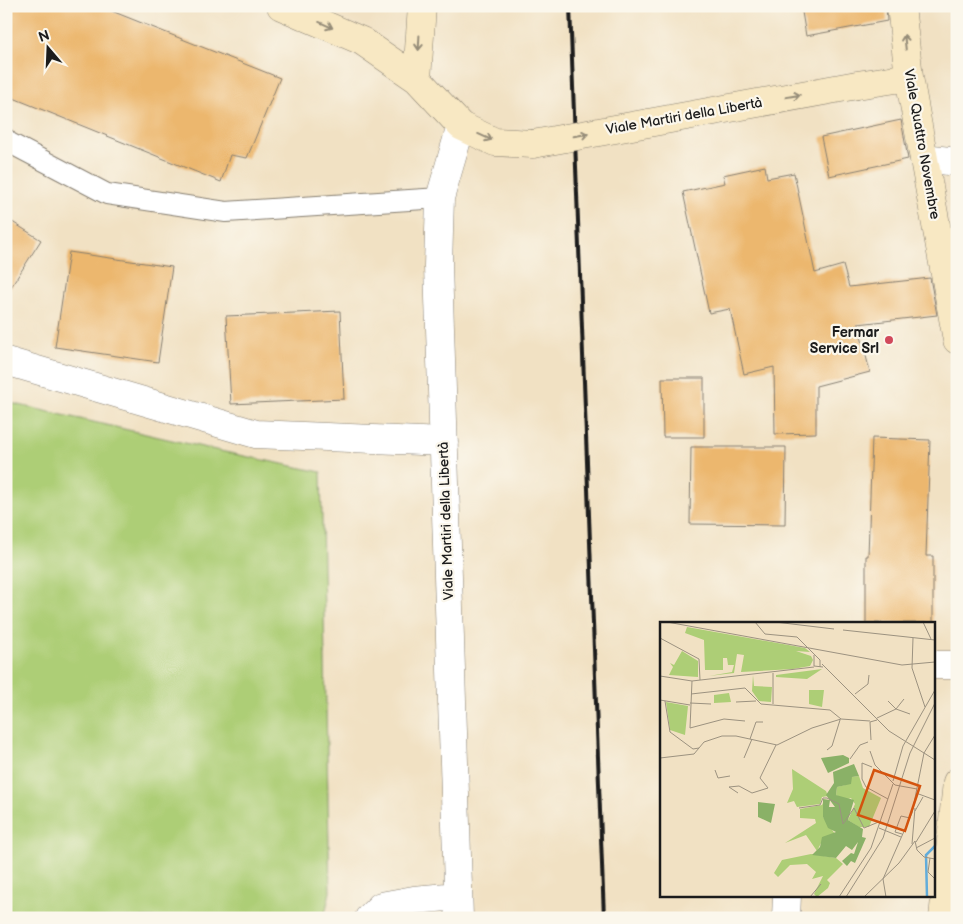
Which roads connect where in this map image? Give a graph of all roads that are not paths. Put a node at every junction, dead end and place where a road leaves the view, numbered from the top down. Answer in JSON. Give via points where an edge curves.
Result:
{"nodes":[{"id":1,"x":281,"y":6,"type":"edge"},
{"id":2,"x":422,"y":6,"type":"edge"},
{"id":3,"x":901,"y":6,"type":"edge"},
{"id":4,"x":909,"y":77,"type":"junction"},
{"id":5,"x":417,"y":79,"type":"junction"},
{"id":6,"x":461,"y":126,"type":"junction"},
{"id":7,"x":6,"y":140,"type":"edge"},
{"id":8,"x":924,"y":158,"type":"junction"},
{"id":9,"x":957,"y":162,"type":"edge"},
{"id":10,"x":440,"y":198,"type":"junction"},
{"id":11,"x":957,"y":340,"type":"edge"},
{"id":12,"x":6,"y":361,"type":"edge"},
{"id":13,"x":444,"y":442,"type":"junction"},
{"id":14,"x":936,"y":665,"type":"edge"},
{"id":15,"x":957,"y":665,"type":"edge"},
{"id":16,"x":957,"y":782,"type":"edge"},
{"id":17,"x":787,"y":896,"type":"edge"},
{"id":18,"x":458,"y":907,"type":"edge"},
{"id":19,"x":369,"y":918,"type":"edge"},
{"id":20,"x":786,"y":918,"type":"edge"},
{"id":21,"x":943,"y":918,"type":"edge"}],
"edges":[{"from":1,"to":5,"type":"main road","name":"Viale Martiri della Libertà","one_way":true,"via":[[362,41]]},
{"from":2,"to":5,"type":"main road","one_way":true},
{"from":4,"to":3,"type":"main road","name":"Viale Quattro Novembre","one_way":true},
{"from":6,"to":4,"type":"main road","name":"Viale Martiri della Libertà","one_way":true,"bridge":true,"via":[[495,142],[534,144]]},
{"from":4,"to":8,"type":"main road","name":"Viale Quattro Novembre"},
{"from":5,"to":6,"type":"main road","name":"Viale Martiri della Libertà"},
{"from":6,"to":10,"type":"street","name":"Viale Martiri della Libertà"},
{"from":7,"to":10,"type":"lane","via":[[107,194],[226,212]]},
{"from":8,"to":9,"type":"street"},
{"from":8,"to":11,"type":"main road","name":"Viale Quattro Novembre"},
{"from":10,"to":13,"type":"street","name":"Viale Martiri della Libertà","via":[[438,266]]},
{"from":12,"to":13,"type":"street","via":[[256,434]]},
{"from":13,"to":18,"type":"street","name":"Viale Martiri della Libertà"},
{"from":14,"to":15,"type":"street"},
{"from":16,"to":21,"type":"main road"},
{"from":17,"to":20,"type":"street"},
{"from":18,"to":19,"type":"street","via":[[414,900],[382,906]]}]}
